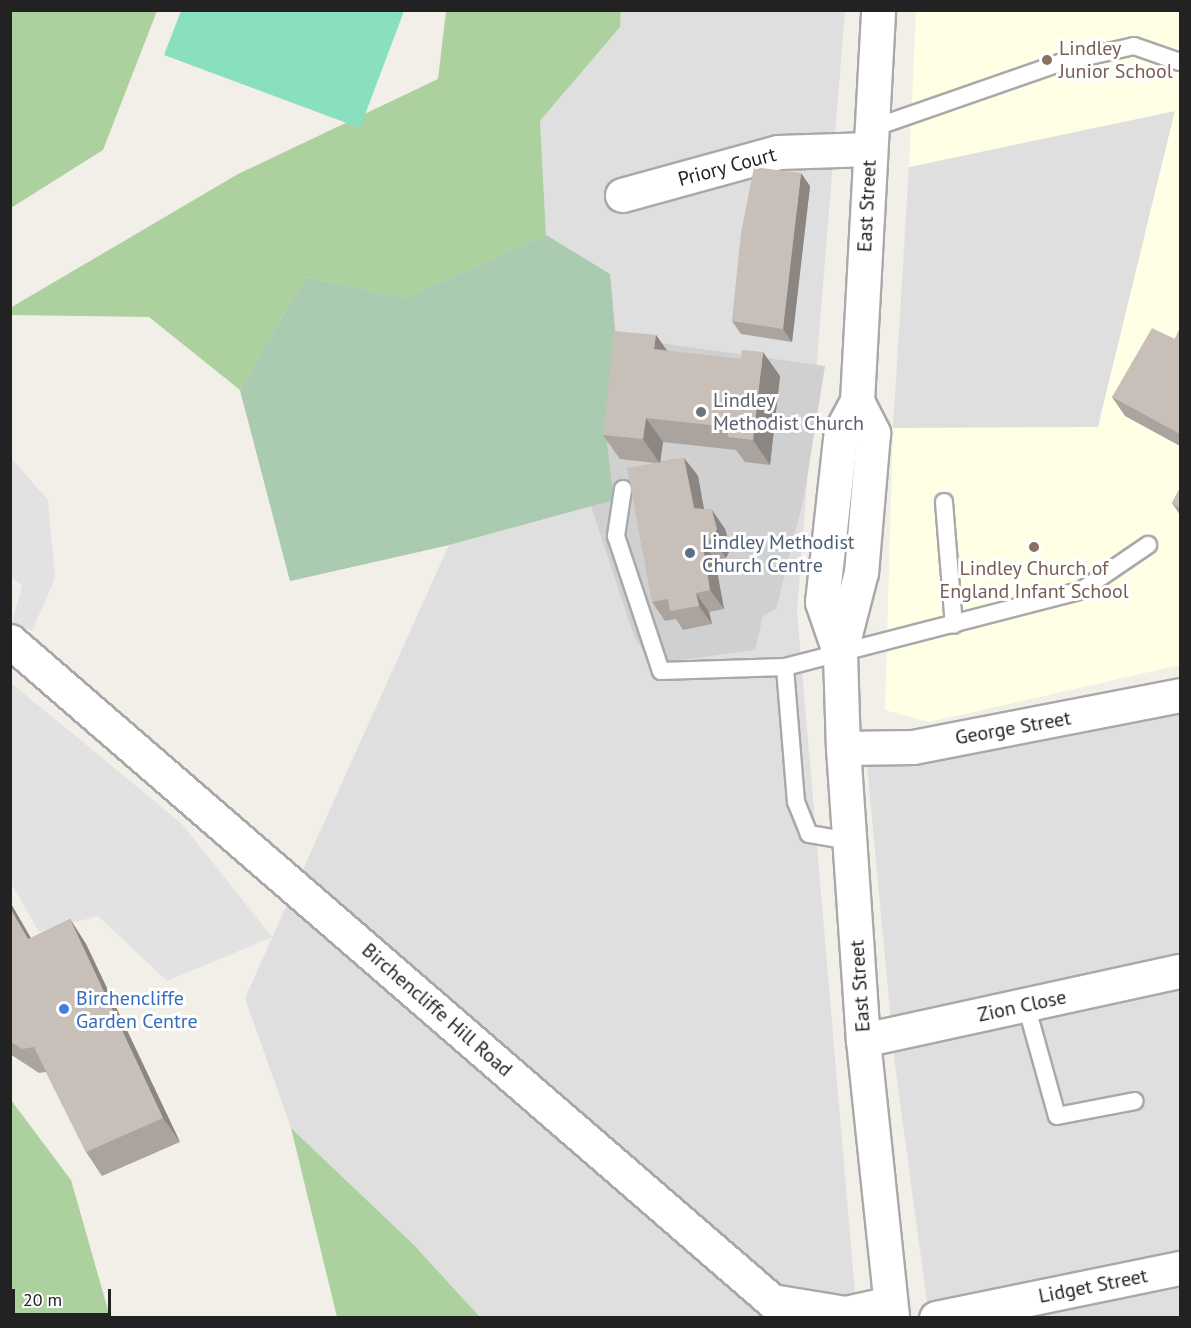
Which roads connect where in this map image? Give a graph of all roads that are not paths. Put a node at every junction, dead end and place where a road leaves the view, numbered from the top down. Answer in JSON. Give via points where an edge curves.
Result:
{"nodes":[{"id":1,"x":878,"y":10,"type":"edge"},
{"id":2,"x":1180,"y":62,"type":"edge"},
{"id":3,"x":870,"y":139,"type":"junction"},
{"id":4,"x":622,"y":195,"type":"dead end"},
{"id":5,"x":623,"y":489,"type":"dead end"},
{"id":6,"x":944,"y":502,"type":"dead end"},
{"id":7,"x":1148,"y":545,"type":"dead end"},
{"id":8,"x":954,"y":625,"type":"junction"},
{"id":9,"x":10,"y":641,"type":"edge"},
{"id":10,"x":840,"y":654,"type":"junction"},
{"id":11,"x":785,"y":667,"type":"junction"},
{"id":12,"x":1180,"y":695,"type":"edge"},
{"id":13,"x":843,"y":748,"type":"junction"},
{"id":14,"x":850,"y":841,"type":"junction"},
{"id":15,"x":1180,"y":971,"type":"edge"},
{"id":16,"x":1026,"y":1005,"type":"junction"},
{"id":17,"x":863,"y":1040,"type":"junction"},
{"id":18,"x":1135,"y":1101,"type":"dead end"},
{"id":19,"x":1180,"y":1268,"type":"edge"},
{"id":20,"x":1029,"y":1308,"type":"edge"},
{"id":21,"x":891,"y":1310,"type":"edge"},
{"id":22,"x":936,"y":1317,"type":"edge"}],
"edges":[{"from":1,"to":3,"type":"street","name":"East Street"},
{"from":2,"to":3,"type":"lane","via":[[1134,46],[1047,67]]},
{"from":3,"to":4,"type":"street","name":"Priory Court","via":[[778,152]]},
{"from":3,"to":10,"type":"street","name":"East Street","via":[[857,401],[841,431],[822,602]]},
{"from":5,"to":11,"type":"lane","via":[[616,536],[661,671]]},
{"from":6,"to":8,"type":"lane"},
{"from":7,"to":8,"type":"lane","via":[[1082,590]]},
{"from":8,"to":10,"type":"lane"},
{"from":9,"to":21,"type":"street","name":"Birchencliffe Hill Road","via":[[772,1301],[845,1313]]},
{"from":10,"to":11,"type":"lane"},
{"from":10,"to":13,"type":"street","name":"East Street"},
{"from":11,"to":14,"type":"lane","via":[[796,802],[809,834]]},
{"from":12,"to":13,"type":"street","name":"George Street","via":[[913,747]]},
{"from":13,"to":14,"type":"street","name":"East Street"},
{"from":14,"to":17,"type":"street","name":"East Street"},
{"from":15,"to":16,"type":"street","name":"Zion Close"},
{"from":16,"to":17,"type":"street","name":"Zion Close"},
{"from":16,"to":18,"type":"lane","via":[[1057,1116]]},
{"from":17,"to":21,"type":"street","name":"East Street"},
{"from":19,"to":20,"type":"street","name":"Lidget Street"},
{"from":20,"to":22,"type":"street","name":"Lidget Street"}]}
